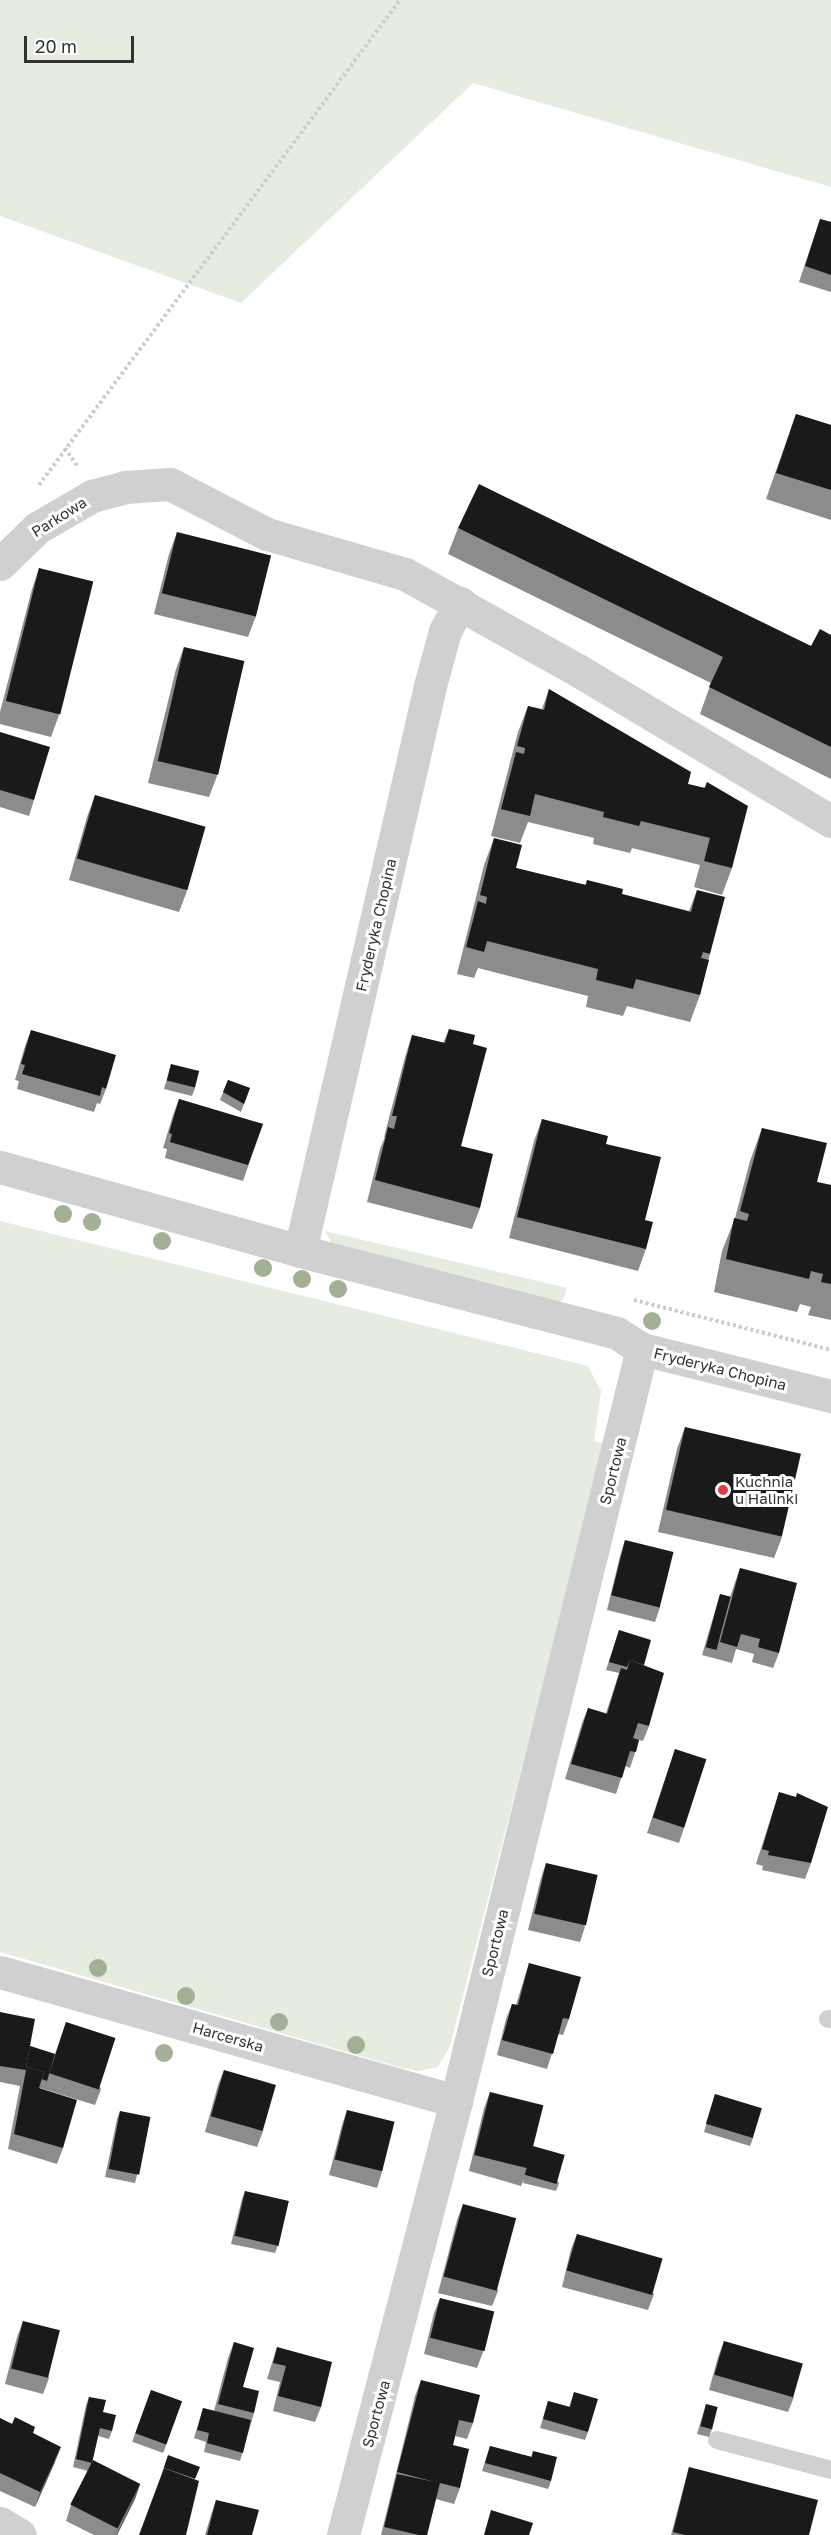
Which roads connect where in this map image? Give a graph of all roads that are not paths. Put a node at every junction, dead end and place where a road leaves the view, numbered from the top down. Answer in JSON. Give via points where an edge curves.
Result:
{"nodes":[{"id":1,"x":0,"y":564,"type":"edge"},
{"id":2,"x":460,"y":603,"type":"junction"},
{"id":3,"x":831,"y":821,"type":"edge"},
{"id":4,"x":0,"y":1167,"type":"edge"},
{"id":5,"x":300,"y":1251,"type":"junction"},
{"id":6,"x":642,"y":1349,"type":"junction"},
{"id":7,"x":831,"y":1396,"type":"edge"},
{"id":8,"x":0,"y":1972,"type":"edge"},
{"id":9,"x":456,"y":2101,"type":"junction"},
{"id":10,"x":717,"y":2440,"type":"dead end"},
{"id":11,"x":831,"y":2470,"type":"edge"},
{"id":12,"x":0,"y":2523,"type":"edge"},
{"id":13,"x":20,"y":2535,"type":"edge"},
{"id":14,"x":344,"y":2535,"type":"edge"}],
"edges":[{"from":1,"to":2,"type":"street","name":"Parkowa","via":[[37,528],[92,496],[124,487],[170,484],[267,534],[405,574]]},
{"from":2,"to":3,"type":"street"},
{"from":2,"to":5,"type":"street","name":"Fryderyka Chopina","via":[[445,631],[430,686]]},
{"from":4,"to":5,"type":"street","name":"Fryderyka Chopina"},
{"from":5,"to":6,"type":"street","name":"Fryderyka Chopina","via":[[617,1333]]},
{"from":6,"to":7,"type":"street","name":"Fryderyka Chopina"},
{"from":6,"to":9,"type":"street","name":"Sportowa"},
{"from":8,"to":9,"type":"street","name":"Harcerska"},
{"from":9,"to":14,"type":"street","name":"Sportowa"},
{"from":10,"to":11,"type":"lane"},
{"from":12,"to":13,"type":"street"}]}
